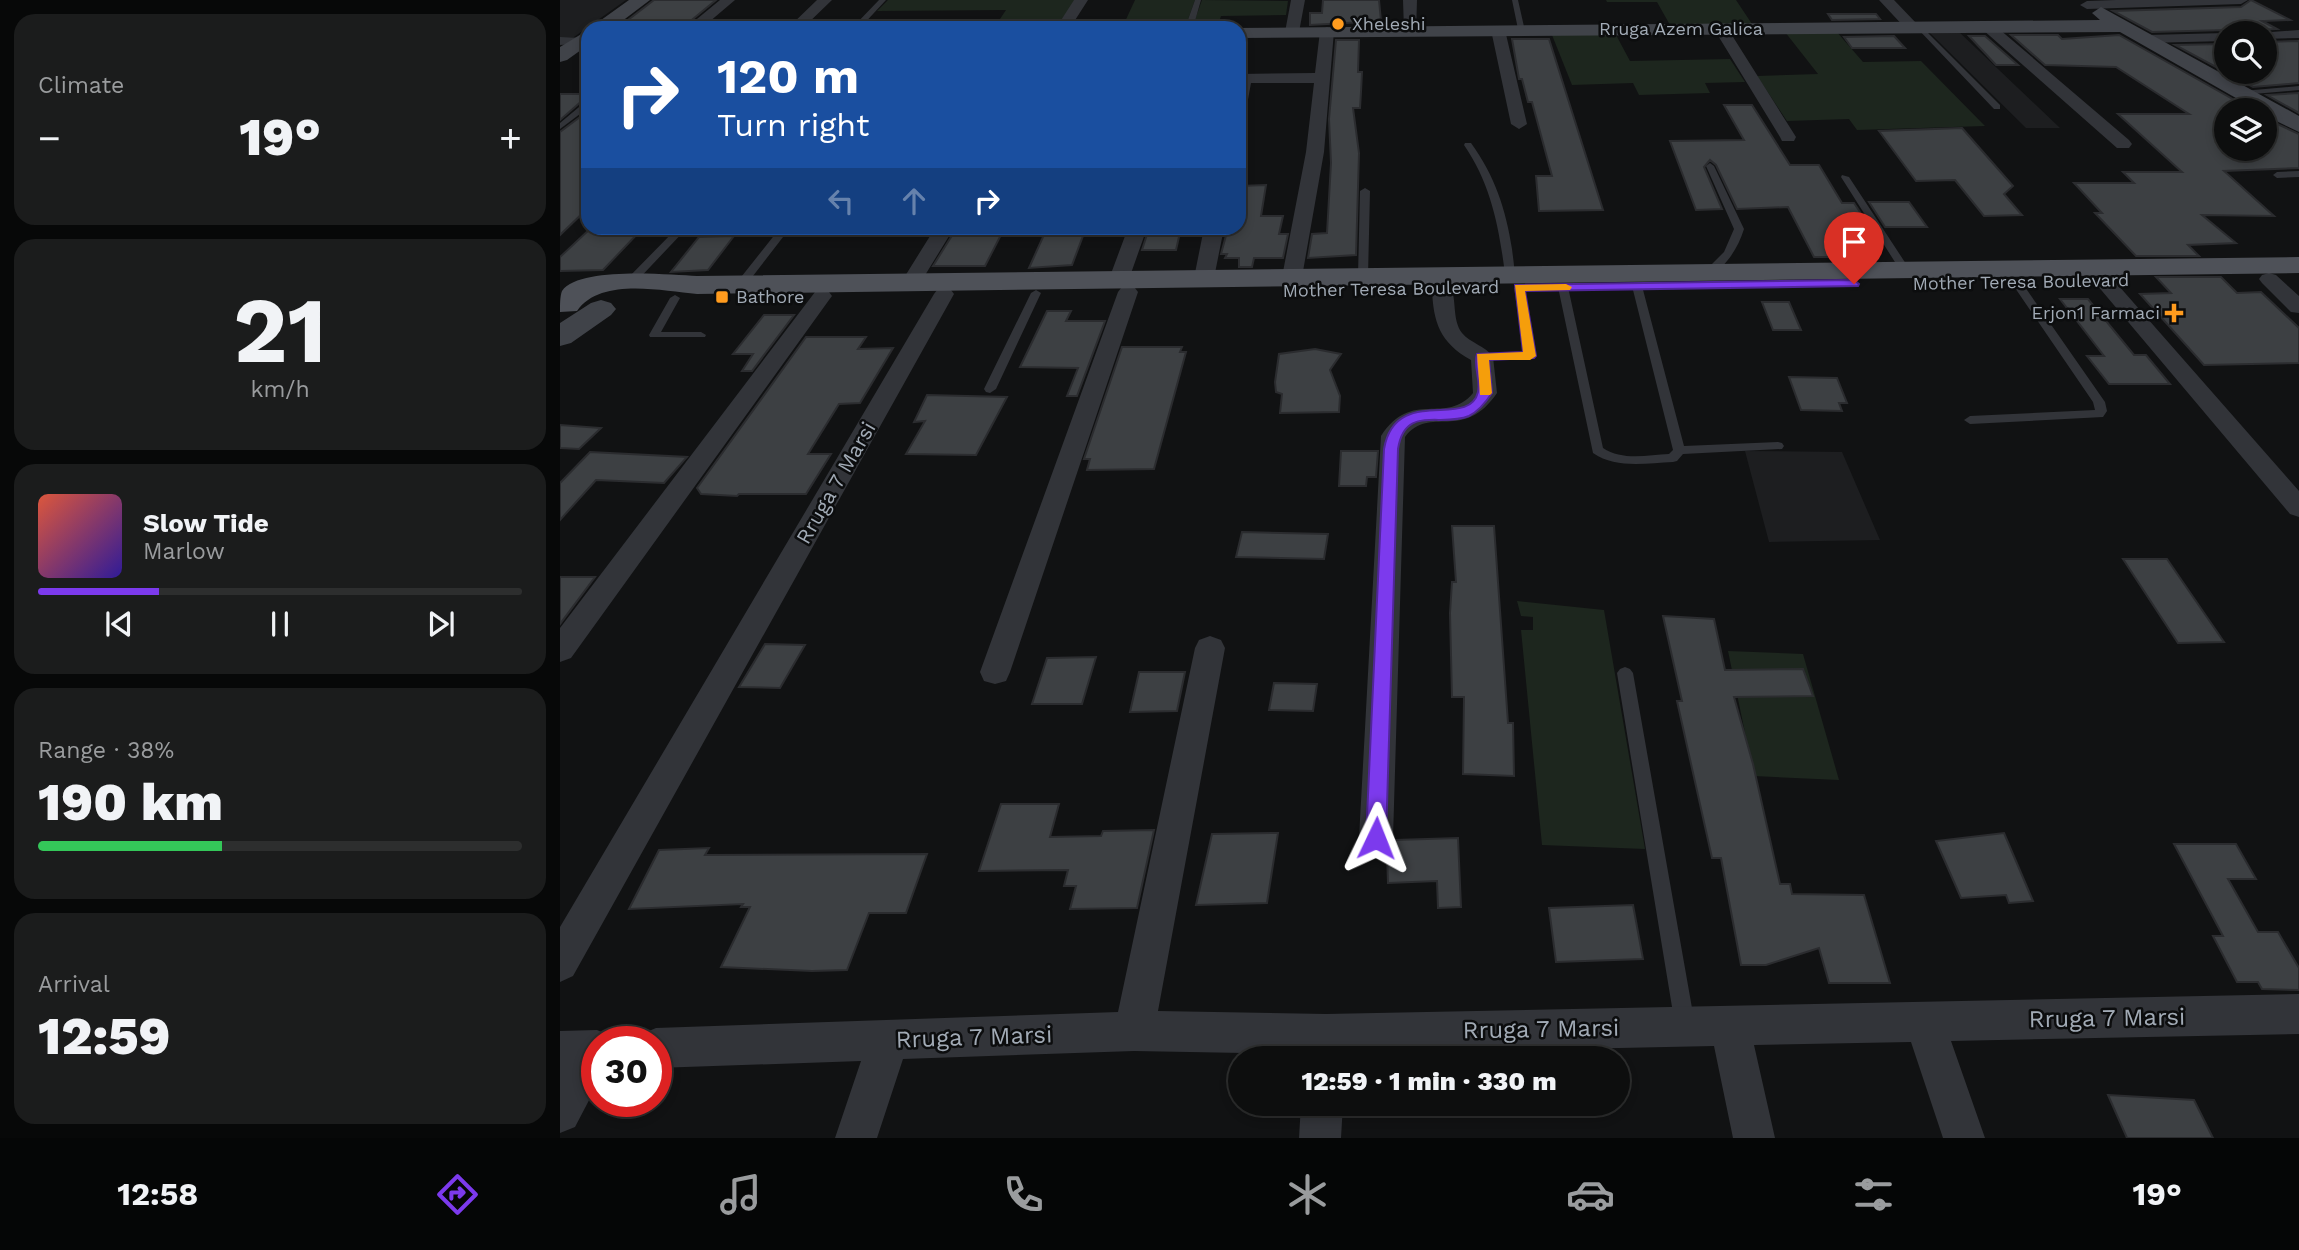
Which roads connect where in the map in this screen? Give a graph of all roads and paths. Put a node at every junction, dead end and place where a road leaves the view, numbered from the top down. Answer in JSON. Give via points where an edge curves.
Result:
{"nodes":[{"id":1,"x":641,"y":0,"type":"edge"},
{"id":2,"x":728,"y":0,"type":"edge"},
{"id":3,"x":825,"y":0,"type":"edge"},
{"id":4,"x":883,"y":0,"type":"edge"},
{"id":5,"x":1081,"y":0,"type":"edge"},
{"id":6,"x":1198,"y":0,"type":"edge"},
{"id":7,"x":1298,"y":0,"type":"edge"},
{"id":8,"x":1410,"y":0,"type":"edge"},
{"id":9,"x":1515,"y":0,"type":"edge"},
{"id":10,"x":1885,"y":0,"type":"edge"},
{"id":11,"x":2241,"y":0,"type":"edge"},
{"id":12,"x":2082,"y":3,"type":"edge"},
{"id":13,"x":610,"y":21,"type":"edge"},
{"id":14,"x":702,"y":21,"type":"edge"},
{"id":15,"x":802,"y":21,"type":"edge"},
{"id":16,"x":863,"y":21,"type":"edge"},
{"id":17,"x":1068,"y":21,"type":"edge"},
{"id":18,"x":1191,"y":21,"type":"edge"},
{"id":19,"x":1987,"y":26,"type":"junction"},
{"id":20,"x":2123,"y":26,"type":"junction"},
{"id":21,"x":1916,"y":27,"type":"junction"},
{"id":22,"x":1522,"y":29,"type":"junction"},
{"id":23,"x":1721,"y":29,"type":"junction"},
{"id":24,"x":1411,"y":30,"type":"junction"},
{"id":25,"x":1498,"y":30,"type":"junction"},
{"id":26,"x":1327,"y":31,"type":"junction"},
{"id":27,"x":1246,"y":32,"type":"edge"},
{"id":28,"x":1292,"y":32,"type":"junction"},
{"id":29,"x":2299,"y":34,"type":"edge"},
{"id":30,"x":2277,"y":35,"type":"edge"},
{"id":31,"x":2214,"y":37,"type":"edge"},
{"id":32,"x":581,"y":39,"type":"edge"},
{"id":33,"x":2147,"y":39,"type":"junction"},
{"id":34,"x":560,"y":41,"type":"edge"},
{"id":35,"x":581,"y":42,"type":"edge"},
{"id":36,"x":560,"y":56,"type":"edge"},
{"id":37,"x":1322,"y":78,"type":"junction"},
{"id":38,"x":1246,"y":79,"type":"edge"},
{"id":39,"x":2299,"y":88,"type":"edge"},
{"id":40,"x":2242,"y":93,"type":"junction"},
{"id":41,"x":1997,"y":107,"type":"dead end"},
{"id":42,"x":581,"y":110,"type":"edge"},
{"id":43,"x":1519,"y":124,"type":"dead end"},
{"id":44,"x":2299,"y":125,"type":"edge"},
{"id":45,"x":560,"y":127,"type":"edge"},
{"id":46,"x":1788,"y":137,"type":"dead end"},
{"id":47,"x":2123,"y":144,"type":"dead end"},
{"id":48,"x":1468,"y":145,"type":"dead end"},
{"id":49,"x":1710,"y":166,"type":"dead end"},
{"id":50,"x":2277,"y":174,"type":"dead end"},
{"id":51,"x":2299,"y":174,"type":"edge"},
{"id":52,"x":1845,"y":177,"type":"dead end"},
{"id":53,"x":1365,"y":191,"type":"dead end"},
{"id":54,"x":674,"y":235,"type":"edge"},
{"id":55,"x":780,"y":235,"type":"edge"},
{"id":56,"x":940,"y":235,"type":"edge"},
{"id":57,"x":1135,"y":235,"type":"edge"},
{"id":58,"x":1213,"y":235,"type":"edge"},
{"id":59,"x":2299,"y":265,"type":"edge"},
{"id":60,"x":1905,"y":270,"type":"junction"},
{"id":61,"x":1708,"y":273,"type":"junction"},
{"id":62,"x":1363,"y":276,"type":"junction"},
{"id":63,"x":1292,"y":277,"type":"junction"},
{"id":64,"x":1204,"y":278,"type":"junction"},
{"id":65,"x":2269,"y":278,"type":"junction"},
{"id":66,"x":2299,"y":278,"type":"edge"},
{"id":67,"x":912,"y":281,"type":"junction"},
{"id":68,"x":1515,"y":281,"type":"junction"},
{"id":69,"x":2105,"y":281,"type":"junction"},
{"id":70,"x":2016,"y":282,"type":"junction"},
{"id":71,"x":742,"y":283,"type":"junction"},
{"id":72,"x":1123,"y":286,"type":"junction"},
{"id":73,"x":1637,"y":286,"type":"junction"},
{"id":74,"x":1563,"y":287,"type":"junction"},
{"id":75,"x":1442,"y":288,"type":"junction"},
{"id":76,"x":611,"y":293,"type":"junction"},
{"id":77,"x":1036,"y":293,"type":"junction"},
{"id":78,"x":944,"y":294,"type":"junction"},
{"id":79,"x":822,"y":296,"type":"junction"},
{"id":80,"x":675,"y":298,"type":"junction"},
{"id":81,"x":563,"y":305,"type":"edge"},
{"id":82,"x":2299,"y":306,"type":"edge"},
{"id":83,"x":701,"y":335,"type":"dead end"},
{"id":84,"x":560,"y":337,"type":"edge"},
{"id":85,"x":1482,"y":357,"type":"junction"},
{"id":86,"x":990,"y":389,"type":"dead end"},
{"id":87,"x":1970,"y":420,"type":"dead end"},
{"id":88,"x":1779,"y":446,"type":"dead end"},
{"id":89,"x":1679,"y":450,"type":"junction"},
{"id":90,"x":2299,"y":508,"type":"edge"},
{"id":91,"x":1210,"y":648,"type":"dead end"},
{"id":92,"x":560,"y":650,"type":"edge"},
{"id":93,"x":995,"y":672,"type":"dead end"},
{"id":94,"x":1625,"y":673,"type":"dead end"},
{"id":95,"x":1376,"y":838,"type":"dead end"},
{"id":96,"x":560,"y":963,"type":"edge"},
{"id":97,"x":2299,"y":1014,"type":"edge"},
{"id":98,"x":1924,"y":1022,"type":"junction"},
{"id":99,"x":1730,"y":1025,"type":"junction"},
{"id":100,"x":1685,"y":1027,"type":"junction"},
{"id":101,"x":1134,"y":1031,"type":"junction"},
{"id":102,"x":889,"y":1040,"type":"junction"},
{"id":103,"x":1325,"y":1046,"type":"edge"},
{"id":104,"x":672,"y":1047,"type":"edge"},
{"id":105,"x":581,"y":1055,"type":"edge"},
{"id":106,"x":560,"y":1112,"type":"edge"},
{"id":107,"x":1321,"y":1116,"type":"edge"},
{"id":108,"x":856,"y":1138,"type":"edge"},
{"id":109,"x":1320,"y":1138,"type":"edge"},
{"id":110,"x":1754,"y":1138,"type":"edge"},
{"id":111,"x":1964,"y":1138,"type":"edge"}],
"edges":[{"from":1,"to":13,"type":"street"},
{"from":2,"to":14,"type":"street"},
{"from":3,"to":15,"type":"street"},
{"from":4,"to":16,"type":"lane"},
{"from":5,"to":17,"type":"street"},
{"from":6,"to":18,"type":"lane"},
{"from":7,"to":28,"type":"street"},
{"from":8,"to":24,"type":"street"},
{"from":9,"to":22,"type":"lane"},
{"from":10,"to":21,"type":"street"},
{"from":11,"to":12,"type":"street"},
{"from":12,"to":20,"type":"street"},
{"from":19,"to":20,"type":"street","name":"Rruga Azem Galica"},
{"from":19,"to":21,"type":"street","name":"Rruga Azem Galica"},
{"from":19,"to":47,"type":"street"},
{"from":20,"to":33,"type":"street"},
{"from":21,"to":23,"type":"street","name":"Rruga Azem Galica"},
{"from":21,"to":41,"type":"lane"},
{"from":22,"to":23,"type":"street","name":"Rruga Azem Galica"},
{"from":22,"to":25,"type":"street","name":"Rruga Azem Galica"},
{"from":23,"to":46,"type":"street"},
{"from":24,"to":25,"type":"street","name":"Rruga Azem Galica"},
{"from":24,"to":26,"type":"street","name":"Rruga Azem Galica"},
{"from":25,"to":43,"type":"street"},
{"from":26,"to":28,"type":"street","name":"Rruga Azem Galica"},
{"from":26,"to":37,"type":"street"},
{"from":27,"to":28,"type":"street","name":"Rruga Azem Galica"},
{"from":29,"to":30,"type":"street"},
{"from":31,"to":33,"type":"street"},
{"from":32,"to":34,"type":"street"},
{"from":33,"to":40,"type":"street"},
{"from":35,"to":36,"type":"street"},
{"from":37,"to":38,"type":"street"},
{"from":37,"to":63,"type":"street","via":[[1315,152]]},
{"from":39,"to":40,"type":"lane"},
{"from":40,"to":44,"type":"street"},
{"from":42,"to":45,"type":"lane"},
{"from":48,"to":68,"type":"lane","via":[[1501,210]]},
{"from":49,"to":61,"type":"lane","via":[[1739,229],[1733,248]]},
{"from":50,"to":51,"type":"lane"},
{"from":52,"to":60,"type":"lane"},
{"from":53,"to":62,"type":"lane"},
{"from":54,"to":76,"type":"lane"},
{"from":55,"to":71,"type":"lane"},
{"from":56,"to":67,"type":"street"},
{"from":57,"to":72,"type":"street"},
{"from":58,"to":64,"type":"street"},
{"from":59,"to":60,"type":"main road","name":"Mother Teresa Boulevard"},
{"from":60,"to":61,"type":"main road","name":"Mother Teresa Boulevard"},
{"from":61,"to":68,"type":"main road","name":"Mother Teresa Boulevard"},
{"from":62,"to":63,"type":"main road","name":"Mother Teresa Boulevard"},
{"from":62,"to":68,"type":"main road","name":"Mother Teresa Boulevard"},
{"from":63,"to":64,"type":"main road","name":"Mother Teresa Boulevard"},
{"from":64,"to":72,"type":"main road","name":"Mother Teresa Boulevard"},
{"from":65,"to":66,"type":"main road","name":"Mother Teresa Boulevard"},
{"from":65,"to":69,"type":"main road","name":"Mother Teresa Boulevard"},
{"from":65,"to":82,"type":"street"},
{"from":67,"to":71,"type":"main road","name":"Mother Teresa Boulevard"},
{"from":67,"to":72,"type":"main road","name":"Mother Teresa Boulevard"},
{"from":68,"to":74,"type":"main road","name":"Mother Teresa Boulevard"},
{"from":68,"to":75,"type":"main road","name":"Mother Teresa Boulevard"},
{"from":68,"to":85,"type":"lane","via":[[1530,356]]},
{"from":69,"to":70,"type":"main road","name":"Mother Teresa Boulevard"},
{"from":69,"to":90,"type":"street"},
{"from":70,"to":73,"type":"main road","name":"Mother Teresa Boulevard"},
{"from":70,"to":87,"type":"lane","via":[[2101,411]]},
{"from":71,"to":76,"type":"main road","name":"Mother Teresa Boulevard"},
{"from":72,"to":75,"type":"main road","name":"Mother Teresa Boulevard"},
{"from":72,"to":77,"type":"main road","name":"Mother Teresa Boulevard"},
{"from":72,"to":93,"type":"street"},
{"from":73,"to":74,"type":"main road","name":"Mother Teresa Boulevard"},
{"from":73,"to":89,"type":"lane"},
{"from":74,"to":89,"type":"lane","via":[[1597,450],[1620,459],[1673,458]]},
{"from":75,"to":85,"type":"street","via":[[1448,332]]},
{"from":76,"to":80,"type":"main road","name":"Mother Teresa Boulevard"},
{"from":76,"to":81,"type":"main road","name":"Mother Teresa Boulevard","via":[[582,312]]},
{"from":76,"to":84,"type":"street"},
{"from":77,"to":78,"type":"main road","name":"Mother Teresa Boulevard"},
{"from":77,"to":86,"type":"lane"},
{"from":78,"to":79,"type":"main road","name":"Mother Teresa Boulevard"},
{"from":78,"to":96,"type":"street","name":"Rruga 7 Marsi"},
{"from":79,"to":80,"type":"main road","name":"Mother Teresa Boulevard"},
{"from":79,"to":92,"type":"street"},
{"from":80,"to":83,"type":"lane","via":[[653,335]]},
{"from":85,"to":95,"type":"street","via":[[1485,393],[1477,404],[1464,413],[1411,417],[1393,436]]},
{"from":88,"to":89,"type":"lane"},
{"from":91,"to":101,"type":"street"},
{"from":94,"to":100,"type":"lane"},
{"from":97,"to":98,"type":"street","name":"Rruga 7 Marsi"},
{"from":98,"to":99,"type":"street","name":"Rruga 7 Marsi"},
{"from":98,"to":111,"type":"street"},
{"from":99,"to":100,"type":"street","name":"Rruga 7 Marsi"},
{"from":99,"to":110,"type":"street"},
{"from":100,"to":103,"type":"street","name":"Rruga 7 Marsi"},
{"from":101,"to":102,"type":"street","name":"Rruga 7 Marsi"},
{"from":101,"to":103,"type":"street","name":"Rruga 7 Marsi"},
{"from":102,"to":104,"type":"street","name":"Rruga 7 Marsi"},
{"from":102,"to":108,"type":"street"},
{"from":105,"to":106,"type":"street"},
{"from":107,"to":109,"type":"street"}]}
